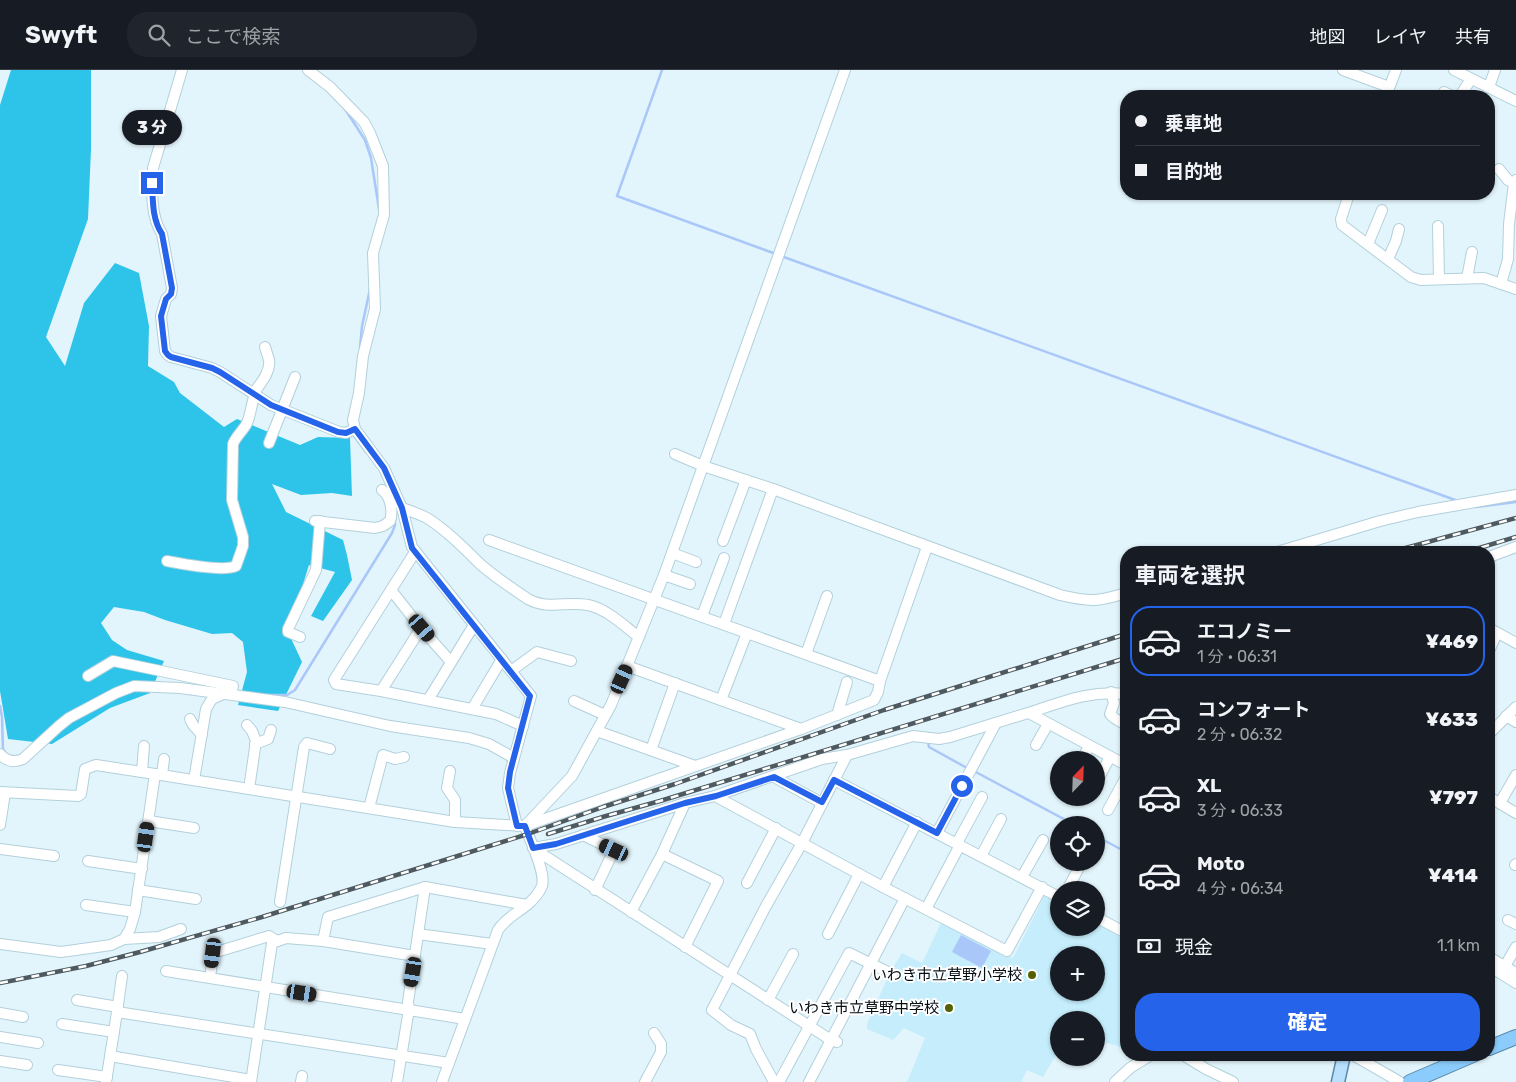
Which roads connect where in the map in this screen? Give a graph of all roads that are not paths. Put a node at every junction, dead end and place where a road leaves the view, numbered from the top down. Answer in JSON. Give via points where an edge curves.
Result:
{"nodes":[{"id":1,"x":182,"y":70,"type":"edge"},
{"id":2,"x":308,"y":70,"type":"edge"},
{"id":3,"x":846,"y":70,"type":"edge"},
{"id":4,"x":1343,"y":70,"type":"edge"},
{"id":5,"x":1396,"y":70,"type":"edge"},
{"id":6,"x":1454,"y":70,"type":"edge"},
{"id":7,"x":1495,"y":70,"type":"edge"},
{"id":8,"x":1471,"y":78,"type":"junction"},
{"id":9,"x":1488,"y":87,"type":"junction"},
{"id":10,"x":1384,"y":90,"type":"edge"},
{"id":11,"x":1389,"y":90,"type":"edge"},
{"id":12,"x":1464,"y":90,"type":"edge"},
{"id":13,"x":1494,"y":90,"type":"edge"},
{"id":14,"x":1495,"y":90,"type":"edge"},
{"id":15,"x":1516,"y":100,"type":"edge"},
{"id":16,"x":1500,"y":169,"type":"dead end"},
{"id":17,"x":1515,"y":182,"type":"edge"},
{"id":18,"x":1348,"y":200,"type":"edge"},
{"id":19,"x":1382,"y":210,"type":"dead end"},
{"id":20,"x":1438,"y":226,"type":"dead end"},
{"id":21,"x":1399,"y":229,"type":"dead end"},
{"id":22,"x":1368,"y":244,"type":"junction"},
{"id":23,"x":1472,"y":252,"type":"dead end"},
{"id":24,"x":1388,"y":259,"type":"junction"},
{"id":25,"x":1468,"y":278,"type":"junction"},
{"id":26,"x":1439,"y":279,"type":"junction"},
{"id":27,"x":1501,"y":284,"type":"junction"},
{"id":28,"x":1516,"y":289,"type":"edge"},
{"id":29,"x":265,"y":348,"type":"dead end"},
{"id":30,"x":295,"y":378,"type":"dead end"},
{"id":31,"x":254,"y":394,"type":"junction"},
{"id":32,"x":282,"y":410,"type":"junction"},
{"id":33,"x":353,"y":430,"type":"junction"},
{"id":34,"x":269,"y":443,"type":"dead end"},
{"id":35,"x":675,"y":454,"type":"dead end"},
{"id":36,"x":703,"y":466,"type":"junction"},
{"id":37,"x":746,"y":480,"type":"junction"},
{"id":38,"x":773,"y":489,"type":"junction"},
{"id":39,"x":382,"y":490,"type":"dead end"},
{"id":40,"x":1516,"y":495,"type":"edge"},
{"id":41,"x":402,"y":508,"type":"junction"},
{"id":42,"x":391,"y":518,"type":"junction"},
{"id":43,"x":405,"y":519,"type":"junction"},
{"id":44,"x":489,"y":540,"type":"dead end"},
{"id":45,"x":723,"y":541,"type":"dead end"},
{"id":46,"x":1297,"y":546,"type":"edge"},
{"id":47,"x":927,"y":547,"type":"junction"},
{"id":48,"x":1516,"y":547,"type":"edge"},
{"id":49,"x":415,"y":552,"type":"junction"},
{"id":50,"x":672,"y":553,"type":"junction"},
{"id":51,"x":1495,"y":555,"type":"edge"},
{"id":52,"x":724,"y":558,"type":"dead end"},
{"id":53,"x":167,"y":562,"type":"dead end"},
{"id":54,"x":696,"y":562,"type":"dead end"},
{"id":55,"x":664,"y":575,"type":"junction"},
{"id":56,"x":690,"y":584,"type":"dead end"},
{"id":57,"x":391,"y":590,"type":"junction"},
{"id":58,"x":1120,"y":595,"type":"edge"},
{"id":59,"x":827,"y":596,"type":"dead end"},
{"id":60,"x":654,"y":599,"type":"junction"},
{"id":61,"x":702,"y":616,"type":"junction"},
{"id":62,"x":474,"y":624,"type":"junction"},
{"id":63,"x":724,"y":624,"type":"junction"},
{"id":64,"x":422,"y":628,"type":"junction"},
{"id":65,"x":1495,"y":632,"type":"edge"},
{"id":66,"x":747,"y":633,"type":"junction"},
{"id":67,"x":300,"y":637,"type":"dead end"},
{"id":68,"x":638,"y":638,"type":"junction"},
{"id":69,"x":1516,"y":643,"type":"edge"},
{"id":70,"x":806,"y":654,"type":"junction"},
{"id":71,"x":502,"y":659,"type":"junction"},
{"id":72,"x":571,"y":661,"type":"dead end"},
{"id":73,"x":451,"y":662,"type":"junction"},
{"id":74,"x":628,"y":666,"type":"junction"},
{"id":75,"x":511,"y":671,"type":"junction"},
{"id":76,"x":88,"y":676,"type":"dead end"},
{"id":77,"x":880,"y":681,"type":"junction"},
{"id":78,"x":848,"y":682,"type":"dead end"},
{"id":79,"x":675,"y":683,"type":"junction"},
{"id":80,"x":381,"y":691,"type":"junction"},
{"id":81,"x":1111,"y":692,"type":"junction"},
{"id":82,"x":1120,"y":693,"type":"edge"},
{"id":83,"x":227,"y":694,"type":"junction"},
{"id":84,"x":428,"y":700,"type":"junction"},
{"id":85,"x":721,"y":700,"type":"junction"},
{"id":86,"x":574,"y":702,"type":"dead end"},
{"id":87,"x":1516,"y":707,"type":"edge"},
{"id":88,"x":472,"y":709,"type":"junction"},
{"id":89,"x":1029,"y":713,"type":"junction"},
{"id":90,"x":605,"y":715,"type":"junction"},
{"id":91,"x":837,"y":715,"type":"junction"},
{"id":92,"x":1506,"y":716,"type":"junction"},
{"id":93,"x":190,"y":719,"type":"dead end"},
{"id":94,"x":1120,"y":722,"type":"edge"},
{"id":95,"x":1516,"y":722,"type":"edge"},
{"id":96,"x":996,"y":723,"type":"junction"},
{"id":97,"x":1048,"y":724,"type":"junction"},
{"id":98,"x":248,"y":725,"type":"dead end"},
{"id":99,"x":523,"y":726,"type":"junction"},
{"id":100,"x":1495,"y":728,"type":"edge"},
{"id":101,"x":801,"y":729,"type":"junction"},
{"id":102,"x":272,"y":730,"type":"dead end"},
{"id":103,"x":597,"y":730,"type":"junction"},
{"id":104,"x":202,"y":735,"type":"junction"},
{"id":105,"x":255,"y":744,"type":"junction"},
{"id":106,"x":1036,"y":745,"type":"dead end"},
{"id":107,"x":144,"y":746,"type":"dead end"},
{"id":108,"x":1090,"y":746,"type":"junction"},
{"id":109,"x":330,"y":749,"type":"dead end"},
{"id":110,"x":651,"y":750,"type":"junction"},
{"id":111,"x":1087,"y":751,"type":"edge"},
{"id":112,"x":0,"y":754,"type":"edge"},
{"id":113,"x":847,"y":755,"type":"junction"},
{"id":114,"x":1110,"y":757,"type":"junction"},
{"id":115,"x":404,"y":758,"type":"dead end"},
{"id":116,"x":514,"y":758,"type":"junction"},
{"id":117,"x":164,"y":759,"type":"dead end"},
{"id":118,"x":1120,"y":762,"type":"edge"},
{"id":119,"x":695,"y":766,"type":"junction"},
{"id":120,"x":1105,"y":766,"type":"edge"},
{"id":121,"x":450,"y":771,"type":"dead end"},
{"id":122,"x":142,"y":772,"type":"junction"},
{"id":123,"x":158,"y":775,"type":"junction"},
{"id":124,"x":1516,"y":775,"type":"edge"},
{"id":125,"x":774,"y":777,"type":"junction"},
{"id":126,"x":194,"y":780,"type":"junction"},
{"id":127,"x":834,"y":780,"type":"junction"},
{"id":128,"x":1120,"y":788,"type":"edge"},
{"id":129,"x":250,"y":789,"type":"junction"},
{"id":130,"x":2,"y":793,"type":"edge"},
{"id":131,"x":716,"y":796,"type":"junction"},
{"id":132,"x":296,"y":797,"type":"junction"},
{"id":133,"x":982,"y":797,"type":"dead end"},
{"id":134,"x":1495,"y":800,"type":"edge"},
{"id":135,"x":822,"y":802,"type":"junction"},
{"id":136,"x":685,"y":803,"type":"junction"},
{"id":137,"x":1500,"y":803,"type":"junction"},
{"id":138,"x":369,"y":808,"type":"junction"},
{"id":139,"x":1108,"y":810,"type":"dead end"},
{"id":140,"x":1516,"y":813,"type":"edge"},
{"id":141,"x":1000,"y":819,"type":"dead end"},
{"id":142,"x":149,"y":821,"type":"junction"},
{"id":143,"x":455,"y":822,"type":"junction"},
{"id":144,"x":917,"y":822,"type":"junction"},
{"id":145,"x":0,"y":824,"type":"edge"},
{"id":146,"x":521,"y":826,"type":"junction"},
{"id":147,"x":194,"y":828,"type":"dead end"},
{"id":148,"x":776,"y":828,"type":"junction"},
{"id":149,"x":937,"y":833,"type":"junction"},
{"id":150,"x":583,"y":835,"type":"junction"},
{"id":151,"x":1043,"y":840,"type":"dead end"},
{"id":152,"x":802,"y":843,"type":"junction"},
{"id":153,"x":959,"y":844,"type":"junction"},
{"id":154,"x":533,"y":848,"type":"junction"},
{"id":155,"x":0,"y":849,"type":"edge"},
{"id":156,"x":662,"y":854,"type":"junction"},
{"id":157,"x":54,"y":856,"type":"dead end"},
{"id":158,"x":980,"y":856,"type":"junction"},
{"id":159,"x":88,"y":861,"type":"dead end"},
{"id":160,"x":142,"y":869,"type":"junction"},
{"id":161,"x":859,"y":874,"type":"junction"},
{"id":162,"x":1022,"y":877,"type":"junction"},
{"id":163,"x":747,"y":883,"type":"dead end"},
{"id":164,"x":425,"y":887,"type":"junction"},
{"id":165,"x":883,"y":887,"type":"junction"},
{"id":166,"x":1042,"y":887,"type":"junction"},
{"id":167,"x":138,"y":890,"type":"junction"},
{"id":168,"x":596,"y":890,"type":"junction"},
{"id":169,"x":1050,"y":892,"type":"edge"},
{"id":170,"x":905,"y":898,"type":"junction"},
{"id":171,"x":196,"y":899,"type":"dead end"},
{"id":172,"x":280,"y":902,"type":"dead end"},
{"id":173,"x":86,"y":905,"type":"dead end"},
{"id":174,"x":527,"y":905,"type":"junction"},
{"id":175,"x":926,"y":909,"type":"junction"},
{"id":176,"x":135,"y":912,"type":"junction"},
{"id":177,"x":631,"y":912,"type":"junction"},
{"id":178,"x":1105,"y":922,"type":"edge"},
{"id":179,"x":181,"y":929,"type":"dead end"},
{"id":180,"x":1120,"y":930,"type":"edge"},
{"id":181,"x":418,"y":934,"type":"junction"},
{"id":182,"x":828,"y":934,"type":"dead end"},
{"id":183,"x":124,"y":939,"type":"junction"},
{"id":184,"x":277,"y":941,"type":"junction"},
{"id":185,"x":323,"y":941,"type":"junction"},
{"id":186,"x":0,"y":944,"type":"edge"},
{"id":187,"x":492,"y":944,"type":"junction"},
{"id":188,"x":685,"y":947,"type":"junction"},
{"id":189,"x":1516,"y":947,"type":"edge"},
{"id":190,"x":793,"y":954,"type":"dead end"},
{"id":191,"x":415,"y":956,"type":"junction"},
{"id":192,"x":1495,"y":961,"type":"edge"},
{"id":193,"x":871,"y":963,"type":"junction"},
{"id":194,"x":1495,"y":967,"type":"edge"},
{"id":195,"x":1508,"y":970,"type":"edge"},
{"id":196,"x":166,"y":971,"type":"dead end"},
{"id":197,"x":211,"y":971,"type":"dead end"},
{"id":198,"x":892,"y":974,"type":"dead end"},
{"id":199,"x":122,"y":976,"type":"dead end"},
{"id":200,"x":730,"y":977,"type":"junction"},
{"id":201,"x":1516,"y":983,"type":"edge"},
{"id":202,"x":266,"y":987,"type":"junction"},
{"id":203,"x":77,"y":1000,"type":"dead end"},
{"id":204,"x":768,"y":1000,"type":"junction"},
{"id":205,"x":117,"y":1009,"type":"junction"},
{"id":206,"x":409,"y":1009,"type":"junction"},
{"id":207,"x":0,"y":1013,"type":"edge"},
{"id":208,"x":23,"y":1017,"type":"dead end"},
{"id":209,"x":465,"y":1019,"type":"junction"},
{"id":210,"x":62,"y":1024,"type":"dead end"},
{"id":211,"x":809,"y":1027,"type":"junction"},
{"id":212,"x":114,"y":1032,"type":"junction"},
{"id":213,"x":654,"y":1033,"type":"dead end"},
{"id":214,"x":258,"y":1034,"type":"junction"},
{"id":215,"x":0,"y":1036,"type":"edge"},
{"id":216,"x":1516,"y":1037,"type":"edge"},
{"id":217,"x":834,"y":1041,"type":"junction"},
{"id":218,"x":38,"y":1043,"type":"dead end"},
{"id":219,"x":1495,"y":1046,"type":"edge"},
{"id":220,"x":402,"y":1055,"type":"junction"},
{"id":221,"x":110,"y":1056,"type":"junction"},
{"id":222,"x":0,"y":1061,"type":"edge"},
{"id":223,"x":1141,"y":1061,"type":"edge"},
{"id":224,"x":1193,"y":1061,"type":"edge"},
{"id":225,"x":1343,"y":1061,"type":"edge"},
{"id":226,"x":1363,"y":1061,"type":"edge"},
{"id":227,"x":1459,"y":1061,"type":"edge"},
{"id":228,"x":449,"y":1063,"type":"junction"},
{"id":229,"x":27,"y":1065,"type":"dead end"},
{"id":230,"x":58,"y":1070,"type":"dead end"},
{"id":231,"x":106,"y":1079,"type":"edge"},
{"id":232,"x":251,"y":1081,"type":"edge"},
{"id":233,"x":397,"y":1082,"type":"edge"},
{"id":234,"x":442,"y":1082,"type":"edge"},
{"id":235,"x":645,"y":1082,"type":"edge"},
{"id":236,"x":774,"y":1082,"type":"edge"},
{"id":237,"x":779,"y":1082,"type":"edge"},
{"id":238,"x":809,"y":1082,"type":"edge"},
{"id":239,"x":1115,"y":1082,"type":"edge"},
{"id":240,"x":1233,"y":1082,"type":"edge"},
{"id":241,"x":1338,"y":1082,"type":"edge"},
{"id":242,"x":1400,"y":1082,"type":"edge"},
{"id":243,"x":1410,"y":1082,"type":"edge"}],
"edges":[{"from":1,"to":31,"type":"street","via":[[153,168],[152,183],[154,216],[162,234],[172,288],[161,316],[165,351],[171,357],[220,372]]},
{"from":2,"to":33,"type":"street","via":[[330,87],[364,122],[383,166],[384,215],[373,253],[375,309],[363,356]]},
{"from":3,"to":36,"type":"street"},
{"from":4,"to":10,"type":"street"},
{"from":5,"to":11,"type":"street"},
{"from":6,"to":8,"type":"street"},
{"from":7,"to":9,"type":"street"},
{"from":8,"to":9,"type":"street"},
{"from":8,"to":12,"type":"street"},
{"from":9,"to":13,"type":"street"},
{"from":14,"to":15,"type":"street"},
{"from":16,"to":17,"type":"street","via":[[1508,180]]},
{"from":17,"to":27,"type":"street","via":[[1508,259]]},
{"from":18,"to":22,"type":"street","via":[[1341,216],[1342,225]]},
{"from":19,"to":22,"type":"street"},
{"from":20,"to":26,"type":"street"},
{"from":21,"to":24,"type":"street"},
{"from":22,"to":24,"type":"street"},
{"from":23,"to":25,"type":"street"},
{"from":24,"to":26,"type":"street","via":[[1416,279]]},
{"from":25,"to":26,"type":"street"},
{"from":25,"to":27,"type":"street","via":[[1484,278]]},
{"from":27,"to":28,"type":"street"},
{"from":29,"to":31,"type":"street","via":[[269,366]]},
{"from":30,"to":32,"type":"street"},
{"from":31,"to":32,"type":"street"},
{"from":31,"to":53,"type":"street","via":[[247,424],[233,444],[232,500],[243,546],[236,566],[223,568]]},
{"from":32,"to":33,"type":"street","via":[[338,432]]},
{"from":32,"to":34,"type":"street"},
{"from":33,"to":41,"type":"street","via":[[384,468]]},
{"from":35,"to":36,"type":"street"},
{"from":36,"to":37,"type":"street"},
{"from":36,"to":50,"type":"street"},
{"from":37,"to":38,"type":"street"},
{"from":37,"to":45,"type":"street"},
{"from":38,"to":47,"type":"street"},
{"from":38,"to":63,"type":"street"},
{"from":39,"to":42,"type":"street","via":[[390,505]]},
{"from":40,"to":46,"type":"street","via":[[1418,512]]},
{"from":41,"to":43,"type":"street"},
{"from":41,"to":68,"type":"street","via":[[435,523],[481,564],[537,604],[580,604],[598,608]]},
{"from":42,"to":43,"type":"street"},
{"from":42,"to":67,"type":"street","via":[[383,526],[375,528],[317,521],[316,570],[288,628],[288,632]]},
{"from":43,"to":49,"type":"street"},
{"from":44,"to":60,"type":"street"},
{"from":47,"to":58,"type":"street","via":[[1076,599],[1103,600]]},
{"from":47,"to":77,"type":"street"},
{"from":48,"to":51,"type":"street"},
{"from":49,"to":57,"type":"street"},
{"from":49,"to":62,"type":"street"},
{"from":50,"to":54,"type":"street"},
{"from":50,"to":55,"type":"street"},
{"from":52,"to":61,"type":"street"},
{"from":55,"to":56,"type":"street"},
{"from":55,"to":60,"type":"street"},
{"from":57,"to":64,"type":"street"},
{"from":57,"to":80,"type":"street","via":[[334,680],[336,684]]},
{"from":59,"to":70,"type":"street"},
{"from":60,"to":61,"type":"street"},
{"from":60,"to":68,"type":"street"},
{"from":61,"to":63,"type":"street"},
{"from":62,"to":71,"type":"street"},
{"from":62,"to":73,"type":"street"},
{"from":63,"to":66,"type":"street"},
{"from":64,"to":73,"type":"street"},
{"from":64,"to":80,"type":"street"},
{"from":65,"to":69,"type":"street"},
{"from":66,"to":70,"type":"street"},
{"from":66,"to":85,"type":"street"},
{"from":68,"to":74,"type":"street"},
{"from":70,"to":77,"type":"street"},
{"from":71,"to":75,"type":"street"},
{"from":71,"to":88,"type":"street"},
{"from":72,"to":75,"type":"street","via":[[537,652]]},
{"from":73,"to":84,"type":"street"},
{"from":74,"to":79,"type":"street"},
{"from":74,"to":90,"type":"street"},
{"from":75,"to":99,"type":"street","via":[[530,696]]},
{"from":76,"to":83,"type":"street","via":[[114,661],[232,686]]},
{"from":77,"to":91,"type":"street","via":[[874,700]]},
{"from":78,"to":91,"type":"street"},
{"from":79,"to":85,"type":"street"},
{"from":79,"to":110,"type":"street"},
{"from":80,"to":84,"type":"street"},
{"from":81,"to":82,"type":"street"},
{"from":81,"to":89,"type":"street","via":[[1054,704]]},
{"from":81,"to":94,"type":"street","via":[[1114,703],[1110,714]]},
{"from":83,"to":104,"type":"street","via":[[209,703]]},
{"from":83,"to":112,"type":"street","via":[[134,686],[70,718],[23,759],[16,762]]},
{"from":83,"to":116,"type":"street","via":[[469,738],[489,744]]},
{"from":84,"to":88,"type":"street"},
{"from":85,"to":101,"type":"street"},
{"from":86,"to":90,"type":"street"},
{"from":87,"to":92,"type":"street"},
{"from":88,"to":99,"type":"street","via":[[496,714]]},
{"from":89,"to":96,"type":"street"},
{"from":89,"to":97,"type":"street"},
{"from":90,"to":103,"type":"street"},
{"from":91,"to":101,"type":"street"},
{"from":92,"to":95,"type":"street"},
{"from":92,"to":100,"type":"street"},
{"from":93,"to":104,"type":"street","via":[[192,726]]},
{"from":96,"to":113,"type":"street","via":[[939,739],[913,736]]},
{"from":96,"to":149,"type":"street"},
{"from":97,"to":106,"type":"street"},
{"from":97,"to":108,"type":"street"},
{"from":98,"to":105,"type":"street"},
{"from":99,"to":116,"type":"street"},
{"from":101,"to":119,"type":"street"},
{"from":102,"to":105,"type":"street","via":[[268,739]]},
{"from":103,"to":110,"type":"street"},
{"from":103,"to":146,"type":"street","via":[[572,776]]},
{"from":104,"to":126,"type":"street"},
{"from":105,"to":129,"type":"street"},
{"from":107,"to":122,"type":"street"},
{"from":108,"to":111,"type":"street"},
{"from":108,"to":114,"type":"street"},
{"from":109,"to":132,"type":"street","via":[[307,743],[304,747]]},
{"from":110,"to":119,"type":"street"},
{"from":113,"to":125,"type":"street","via":[[822,759]]},
{"from":113,"to":127,"type":"street"},
{"from":114,"to":118,"type":"street"},
{"from":114,"to":120,"type":"street"},
{"from":115,"to":138,"type":"street","via":[[383,755]]},
{"from":116,"to":146,"type":"street","via":[[508,788]]},
{"from":117,"to":123,"type":"street"},
{"from":119,"to":146,"type":"street"},
{"from":121,"to":143,"type":"street","via":[[447,788],[455,800]]},
{"from":122,"to":123,"type":"street"},
{"from":122,"to":130,"type":"street","via":[[96,765],[85,769],[78,796]]},
{"from":123,"to":126,"type":"street"},
{"from":123,"to":142,"type":"street"},
{"from":124,"to":137,"type":"street"},
{"from":125,"to":131,"type":"street"},
{"from":125,"to":135,"type":"street"},
{"from":126,"to":129,"type":"street"},
{"from":127,"to":135,"type":"street"},
{"from":127,"to":144,"type":"street"},
{"from":128,"to":139,"type":"street"},
{"from":129,"to":132,"type":"street"},
{"from":130,"to":145,"type":"street"},
{"from":131,"to":136,"type":"street"},
{"from":131,"to":148,"type":"street"},
{"from":132,"to":138,"type":"street"},
{"from":132,"to":172,"type":"street"},
{"from":133,"to":153,"type":"street"},
{"from":134,"to":137,"type":"street"},
{"from":135,"to":152,"type":"street"},
{"from":136,"to":150,"type":"street"},
{"from":136,"to":156,"type":"street"},
{"from":137,"to":140,"type":"street"},
{"from":138,"to":143,"type":"street"},
{"from":141,"to":158,"type":"street"},
{"from":142,"to":147,"type":"street"},
{"from":142,"to":160,"type":"street"},
{"from":143,"to":146,"type":"street"},
{"from":144,"to":149,"type":"street"},
{"from":144,"to":165,"type":"street"},
{"from":146,"to":154,"type":"street"},
{"from":148,"to":152,"type":"street"},
{"from":148,"to":163,"type":"street"},
{"from":149,"to":153,"type":"street"},
{"from":150,"to":154,"type":"street"},
{"from":150,"to":168,"type":"street","via":[[614,850]]},
{"from":151,"to":162,"type":"street"},
{"from":152,"to":161,"type":"street"},
{"from":152,"to":200,"type":"street"},
{"from":153,"to":158,"type":"street"},
{"from":153,"to":175,"type":"street"},
{"from":154,"to":168,"type":"street"},
{"from":154,"to":174,"type":"street","via":[[540,863],[542,885]]},
{"from":155,"to":157,"type":"street"},
{"from":156,"to":177,"type":"street"},
{"from":156,"to":188,"type":"street","via":[[718,881]]},
{"from":158,"to":162,"type":"street"},
{"from":159,"to":160,"type":"street"},
{"from":160,"to":167,"type":"street"},
{"from":161,"to":165,"type":"street"},
{"from":161,"to":182,"type":"street"},
{"from":162,"to":166,"type":"street"},
{"from":164,"to":174,"type":"street"},
{"from":164,"to":181,"type":"street"},
{"from":164,"to":185,"type":"street","via":[[328,917]]},
{"from":165,"to":170,"type":"street"},
{"from":166,"to":169,"type":"street"},
{"from":166,"to":175,"type":"street","via":[[1007,951]]},
{"from":167,"to":171,"type":"street"},
{"from":167,"to":176,"type":"street"},
{"from":168,"to":177,"type":"street"},
{"from":170,"to":175,"type":"street"},
{"from":170,"to":193,"type":"street"},
{"from":173,"to":176,"type":"street"},
{"from":174,"to":187,"type":"street","via":[[504,921]]},
{"from":176,"to":183,"type":"street"},
{"from":177,"to":188,"type":"street"},
{"from":178,"to":180,"type":"street"},
{"from":179,"to":183,"type":"street","via":[[159,937]]},
{"from":181,"to":187,"type":"street"},
{"from":181,"to":191,"type":"street"},
{"from":183,"to":186,"type":"street","via":[[111,945],[61,952]]},
{"from":184,"to":185,"type":"street","via":[[286,938]]},
{"from":184,"to":197,"type":"street","via":[[269,936],[213,953]]},
{"from":184,"to":202,"type":"street","via":[[272,943]]},
{"from":185,"to":191,"type":"street"},
{"from":187,"to":209,"type":"street"},
{"from":188,"to":200,"type":"street"},
{"from":189,"to":195,"type":"street"},
{"from":190,"to":204,"type":"street"},
{"from":191,"to":206,"type":"street"},
{"from":192,"to":195,"type":"street"},
{"from":193,"to":198,"type":"street"},
{"from":193,"to":211,"type":"street","via":[[849,953]]},
{"from":193,"to":217,"type":"street"},
{"from":194,"to":195,"type":"street"},
{"from":195,"to":201,"type":"street"},
{"from":196,"to":202,"type":"street"},
{"from":199,"to":205,"type":"street"},
{"from":200,"to":204,"type":"street"},
{"from":200,"to":236,"type":"street","via":[[712,1010],[731,1025],[750,1034]]},
{"from":202,"to":206,"type":"street"},
{"from":202,"to":214,"type":"street"},
{"from":203,"to":205,"type":"street"},
{"from":204,"to":211,"type":"street"},
{"from":205,"to":212,"type":"street"},
{"from":205,"to":214,"type":"street"},
{"from":206,"to":209,"type":"street"},
{"from":206,"to":220,"type":"street"},
{"from":207,"to":208,"type":"street"},
{"from":209,"to":228,"type":"street"},
{"from":210,"to":212,"type":"street"},
{"from":211,"to":217,"type":"street"},
{"from":211,"to":237,"type":"street"},
{"from":212,"to":221,"type":"street"},
{"from":213,"to":235,"type":"street","via":[[661,1044],[661,1052]]},
{"from":214,"to":220,"type":"street"},
{"from":214,"to":232,"type":"street"},
{"from":215,"to":218,"type":"street"},
{"from":216,"to":219,"type":"highway"},
{"from":217,"to":238,"type":"street"},
{"from":220,"to":228,"type":"street"},
{"from":220,"to":233,"type":"street"},
{"from":221,"to":231,"type":"street"},
{"from":221,"to":232,"type":"street"},
{"from":222,"to":229,"type":"street"},
{"from":223,"to":239,"type":"street"},
{"from":224,"to":240,"type":"street"},
{"from":225,"to":241,"type":"main road"},
{"from":226,"to":242,"type":"street"},
{"from":227,"to":243,"type":"highway"},
{"from":228,"to":234,"type":"street"},
{"from":230,"to":231,"type":"street"}]}
